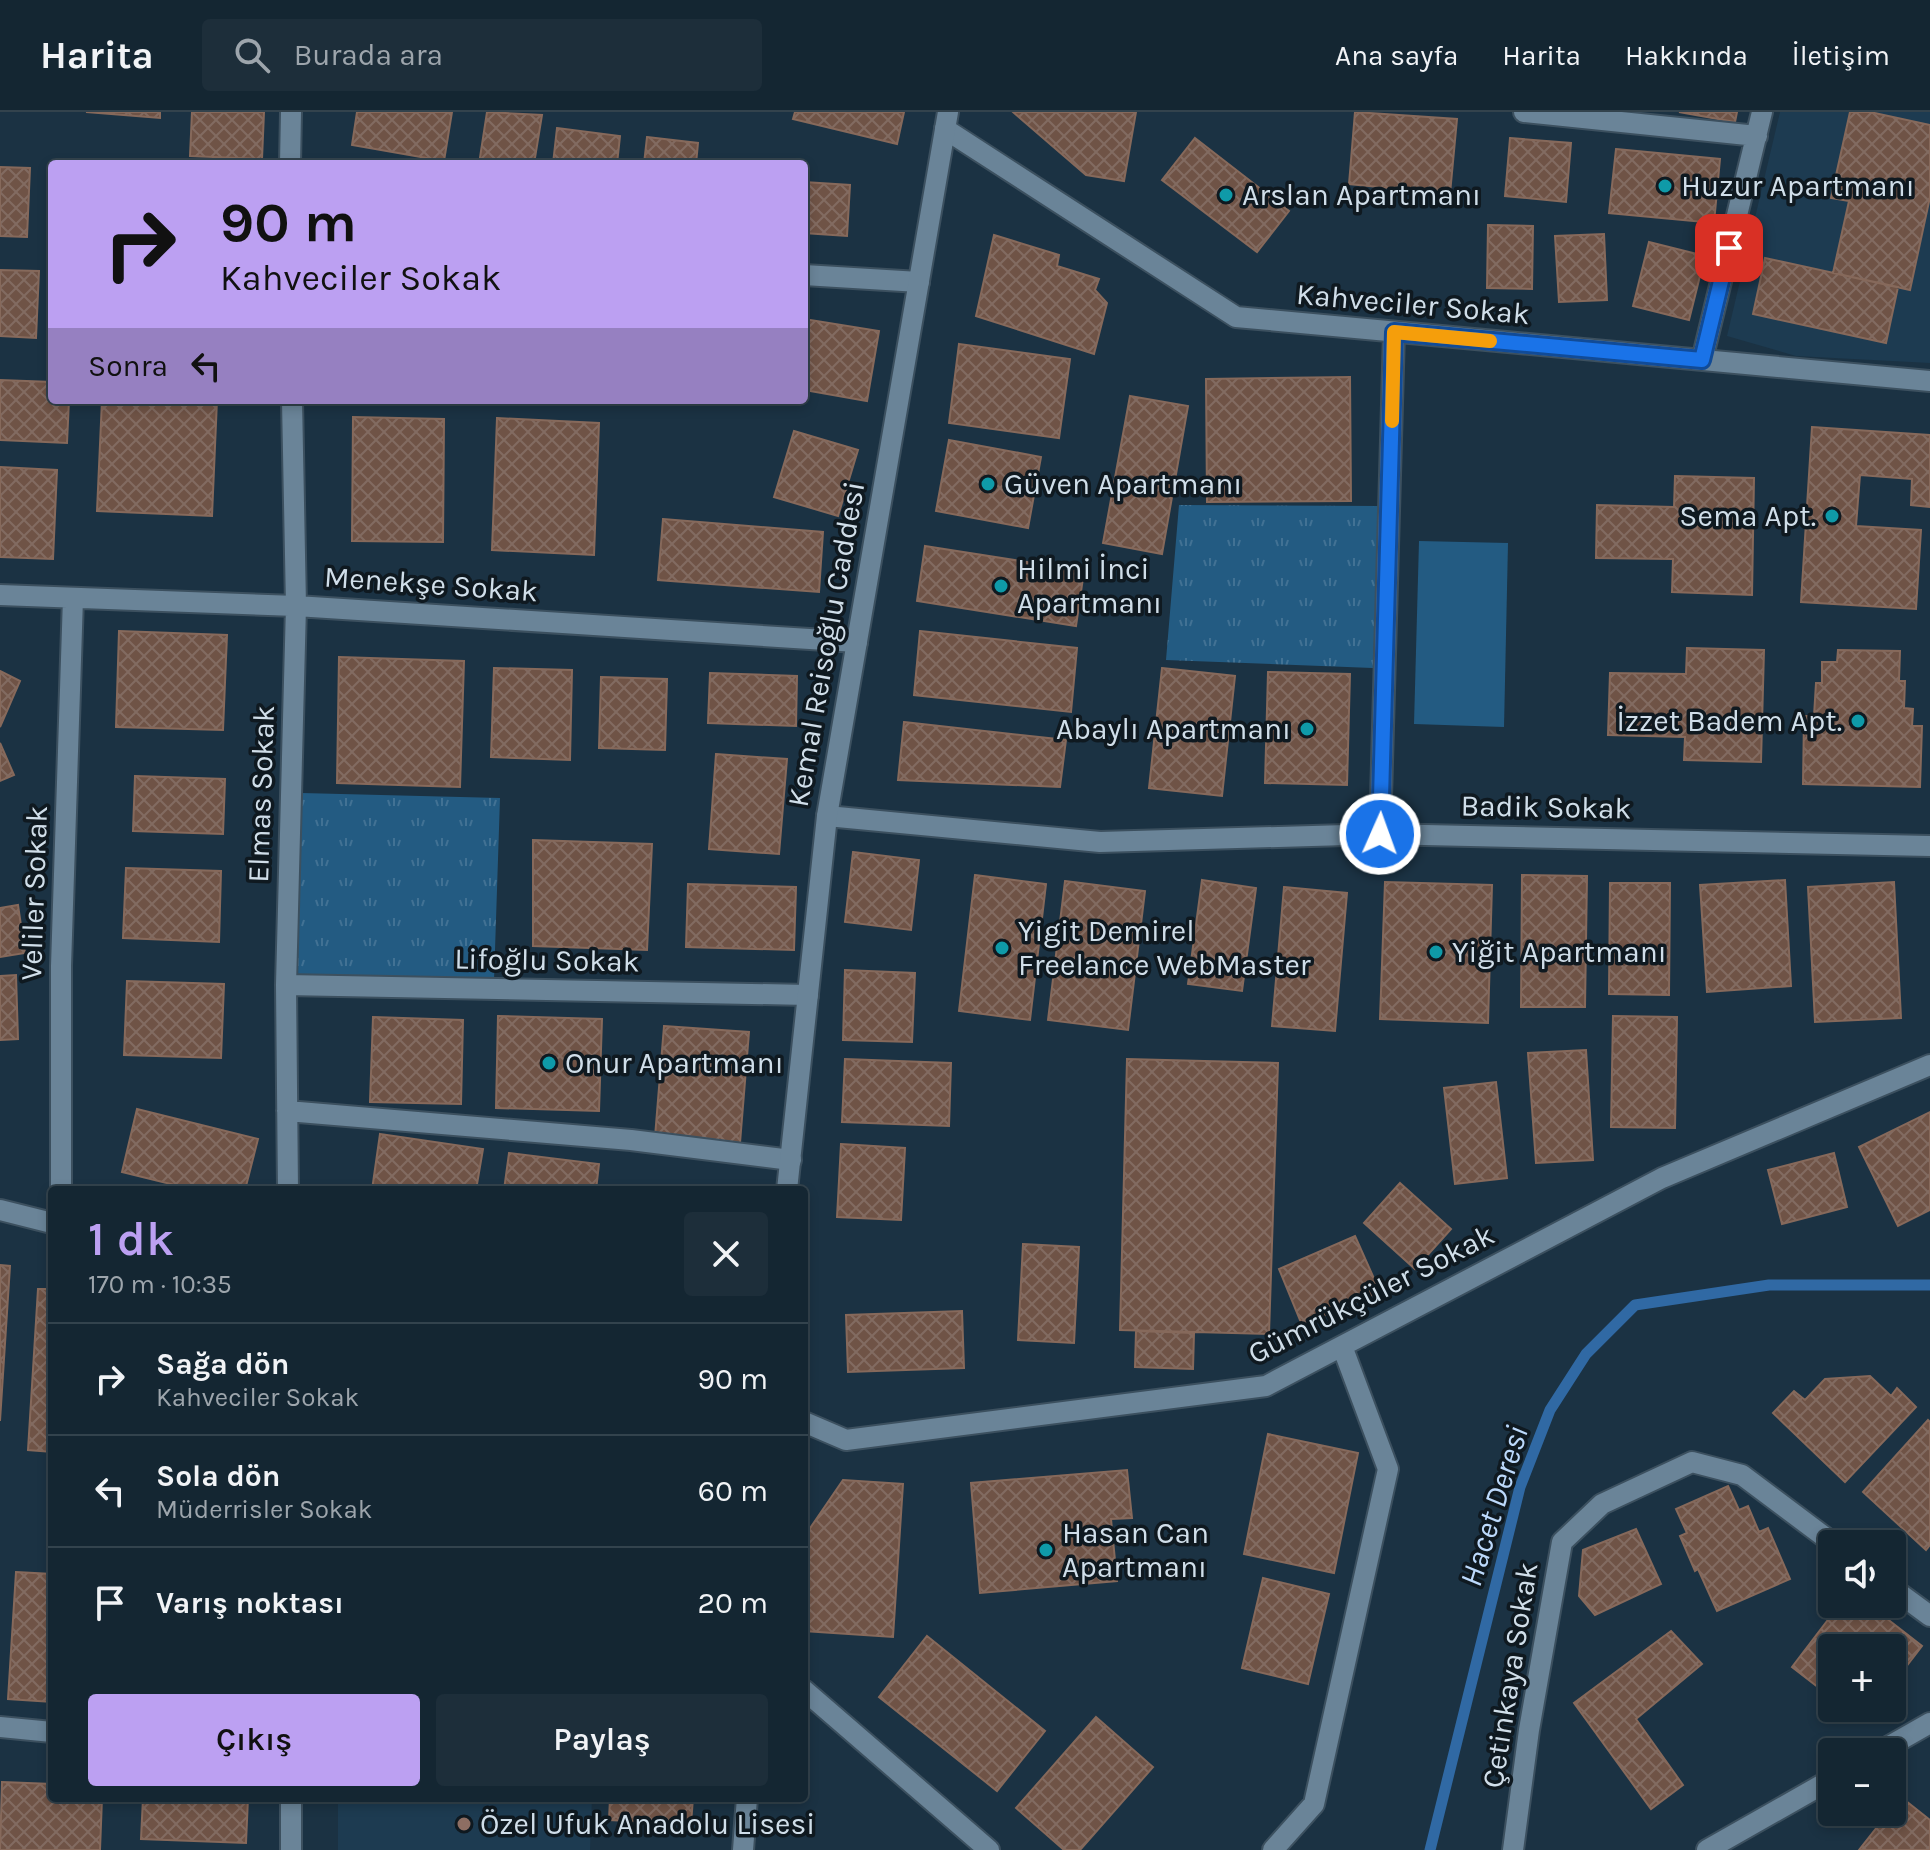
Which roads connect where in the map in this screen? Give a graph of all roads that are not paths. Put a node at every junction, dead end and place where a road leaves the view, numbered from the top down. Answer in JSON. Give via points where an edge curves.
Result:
{"nodes":[{"id":1,"x":291,"y":112,"type":"edge"},
{"id":2,"x":1524,"y":112,"type":"edge"},
{"id":3,"x":1762,"y":112,"type":"edge"},
{"id":4,"x":946,"y":121,"type":"edge"},
{"id":5,"x":1757,"y":136,"type":"junction"},
{"id":6,"x":290,"y":160,"type":"edge"},
{"id":7,"x":808,"y":275,"type":"edge"},
{"id":8,"x":919,"y":282,"type":"junction"},
{"id":9,"x":1394,"y":332,"type":"junction"},
{"id":10,"x":1702,"y":360,"type":"junction"},
{"id":11,"x":1930,"y":381,"type":"edge"},
{"id":12,"x":292,"y":404,"type":"edge"},
{"id":13,"x":0,"y":595,"type":"edge"},
{"id":14,"x":73,"y":598,"type":"junction"},
{"id":15,"x":296,"y":606,"type":"junction"},
{"id":16,"x":857,"y":642,"type":"junction"},
{"id":17,"x":827,"y":816,"type":"junction"},
{"id":18,"x":1380,"y":834,"type":"junction"},
{"id":19,"x":1930,"y":846,"type":"edge"},
{"id":20,"x":286,"y":985,"type":"junction"},
{"id":21,"x":808,"y":995,"type":"junction"},
{"id":22,"x":1930,"y":1065,"type":"edge"},
{"id":23,"x":287,"y":1111,"type":"junction"},
{"id":24,"x":791,"y":1160,"type":"junction"},
{"id":25,"x":61,"y":1186,"type":"edge"},
{"id":26,"x":288,"y":1186,"type":"edge"},
{"id":27,"x":788,"y":1186,"type":"edge"},
{"id":28,"x":0,"y":1210,"type":"edge"},
{"id":29,"x":48,"y":1222,"type":"edge"},
{"id":30,"x":1342,"y":1346,"type":"junction"},
{"id":31,"x":808,"y":1424,"type":"edge"},
{"id":32,"x":1818,"y":1532,"type":"edge"},
{"id":33,"x":1906,"y":1598,"type":"edge"},
{"id":34,"x":1930,"y":1616,"type":"edge"},
{"id":35,"x":808,"y":1693,"type":"edge"},
{"id":36,"x":1930,"y":1723,"type":"edge"},
{"id":37,"x":0,"y":1727,"type":"edge"},
{"id":38,"x":48,"y":1732,"type":"edge"},
{"id":39,"x":1904,"y":1738,"type":"edge"},
{"id":40,"x":1818,"y":1787,"type":"edge"},
{"id":41,"x":291,"y":1802,"type":"edge"},
{"id":42,"x":747,"y":1802,"type":"edge"},
{"id":43,"x":1712,"y":1849,"type":"edge"},
{"id":44,"x":291,"y":1850,"type":"edge"},
{"id":45,"x":743,"y":1850,"type":"edge"},
{"id":46,"x":989,"y":1850,"type":"edge"},
{"id":47,"x":1273,"y":1850,"type":"edge"},
{"id":48,"x":1513,"y":1850,"type":"edge"}],
"edges":[{"from":1,"to":6,"type":"street"},
{"from":2,"to":5,"type":"street"},
{"from":3,"to":5,"type":"street"},
{"from":4,"to":8,"type":"street","name":"Kemal Reisoğlu Caddesi"},
{"from":4,"to":9,"type":"street","name":"Kahveciler Sokak","via":[[1236,317]]},
{"from":5,"to":10,"type":"street"},
{"from":7,"to":8,"type":"street"},
{"from":8,"to":16,"type":"street","name":"Kemal Reisoğlu Caddesi"},
{"from":9,"to":10,"type":"street","name":"Kahveciler Sokak"},
{"from":9,"to":18,"type":"street"},
{"from":10,"to":11,"type":"street","name":"Kahveciler Sokak"},
{"from":12,"to":15,"type":"street","name":"Elmas Sokak"},
{"from":13,"to":14,"type":"street","name":"Menekşe Sokak"},
{"from":14,"to":15,"type":"street","name":"Menekşe Sokak"},
{"from":14,"to":25,"type":"street","name":"Veliler Sokak","via":[[61,966]]},
{"from":15,"to":16,"type":"street","name":"Menekşe Sokak"},
{"from":15,"to":20,"type":"street","name":"Elmas Sokak"},
{"from":16,"to":17,"type":"street","name":"Kemal Reisoğlu Caddesi"},
{"from":17,"to":18,"type":"street","name":"Badik Sokak","via":[[1100,842]]},
{"from":17,"to":21,"type":"street","name":"Kemal Reisoğlu Caddesi"},
{"from":18,"to":19,"type":"street","name":"Badik Sokak"},
{"from":20,"to":21,"type":"street","name":"Lifoğlu Sokak"},
{"from":20,"to":23,"type":"street","name":"Elmas Sokak"},
{"from":21,"to":24,"type":"street","name":"Kemal Reisoğlu Caddesi"},
{"from":22,"to":30,"type":"street","name":"Gümrükçüler Sokak","via":[[1662,1178]]},
{"from":23,"to":24,"type":"street","via":[[631,1140]]},
{"from":23,"to":26,"type":"street","name":"Elmas Sokak"},
{"from":24,"to":27,"type":"street","name":"Kemal Reisoğlu Caddesi"},
{"from":28,"to":29,"type":"street"},
{"from":30,"to":31,"type":"street","name":"Gümrükçüler Sokak","via":[[1266,1386],[846,1440]]},
{"from":30,"to":47,"type":"street","via":[[1388,1469],[1314,1804]]},
{"from":32,"to":48,"type":"street","name":"Çetinkaya Sokak","via":[[1742,1475],[1692,1462],[1602,1504],[1562,1542]]},
{"from":33,"to":34,"type":"street"},
{"from":35,"to":46,"type":"street"},
{"from":36,"to":39,"type":"street"},
{"from":37,"to":38,"type":"street"},
{"from":40,"to":43,"type":"street"},
{"from":41,"to":44,"type":"street"},
{"from":42,"to":45,"type":"street"}]}
